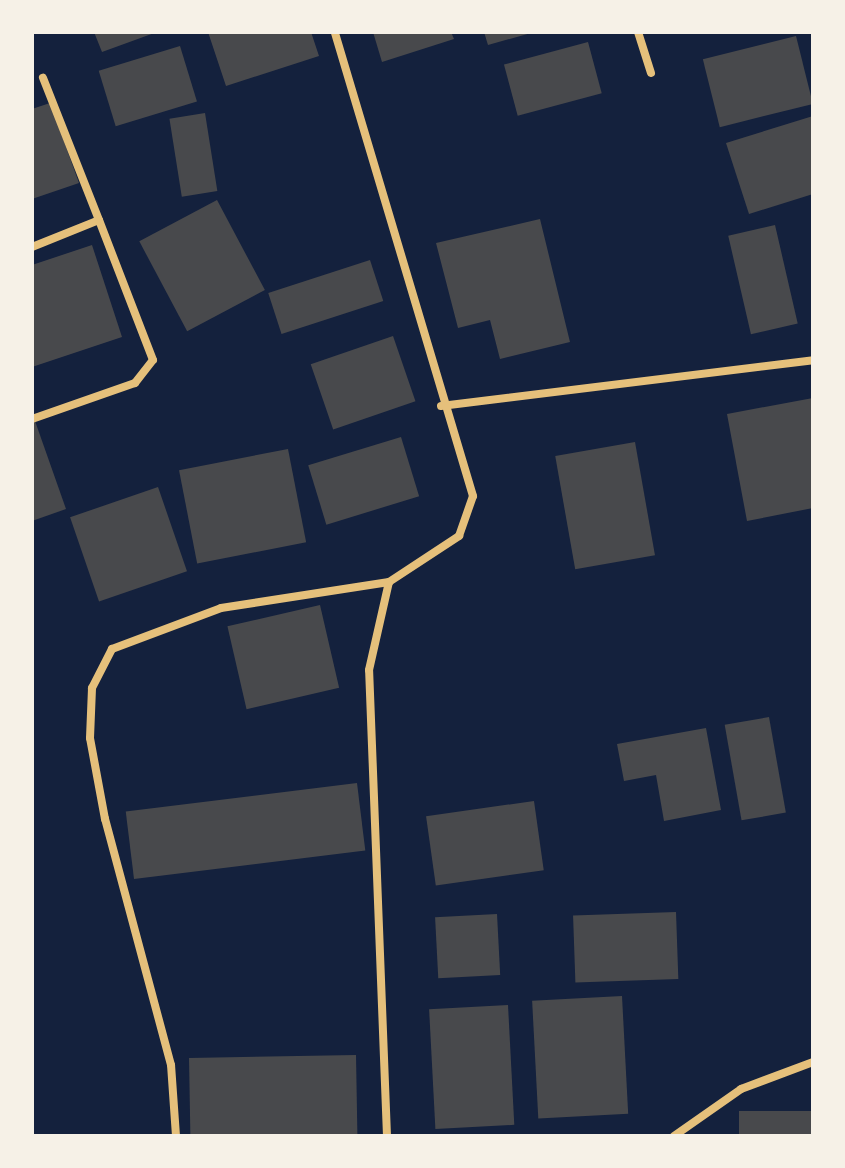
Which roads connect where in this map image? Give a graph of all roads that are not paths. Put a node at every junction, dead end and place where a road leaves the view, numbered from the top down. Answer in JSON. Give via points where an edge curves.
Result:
{"nodes":[{"id":1,"x":335,"y":32,"type":"edge"},
{"id":2,"x":638,"y":32,"type":"edge"},
{"id":3,"x":651,"y":73,"type":"dead end"},
{"id":4,"x":43,"y":78,"type":"dead end"},
{"id":5,"x":99,"y":220,"type":"junction"},
{"id":6,"x":32,"y":247,"type":"edge"},
{"id":7,"x":813,"y":360,"type":"edge"},
{"id":8,"x":441,"y":406,"type":"junction"},
{"id":9,"x":32,"y":419,"type":"edge"},
{"id":10,"x":389,"y":582,"type":"junction"},
{"id":11,"x":813,"y":1062,"type":"edge"},
{"id":12,"x":176,"y":1136,"type":"edge"},
{"id":13,"x":387,"y":1136,"type":"edge"},
{"id":14,"x":674,"y":1136,"type":"edge"}],
"edges":[{"from":1,"to":8,"type":"street"},
{"from":2,"to":3,"type":"street"},
{"from":4,"to":5,"type":"street"},
{"from":5,"to":6,"type":"street"},
{"from":5,"to":9,"type":"street","via":[[153,360],[135,383]]},
{"from":7,"to":8,"type":"street"},
{"from":8,"to":10,"type":"street","via":[[473,496],[459,536]]},
{"from":10,"to":12,"type":"street","via":[[221,608],[112,649],[92,688],[90,738],[105,819],[171,1065]]},
{"from":10,"to":13,"type":"street","via":[[369,670]]},
{"from":11,"to":14,"type":"street","via":[[741,1089]]}]}
